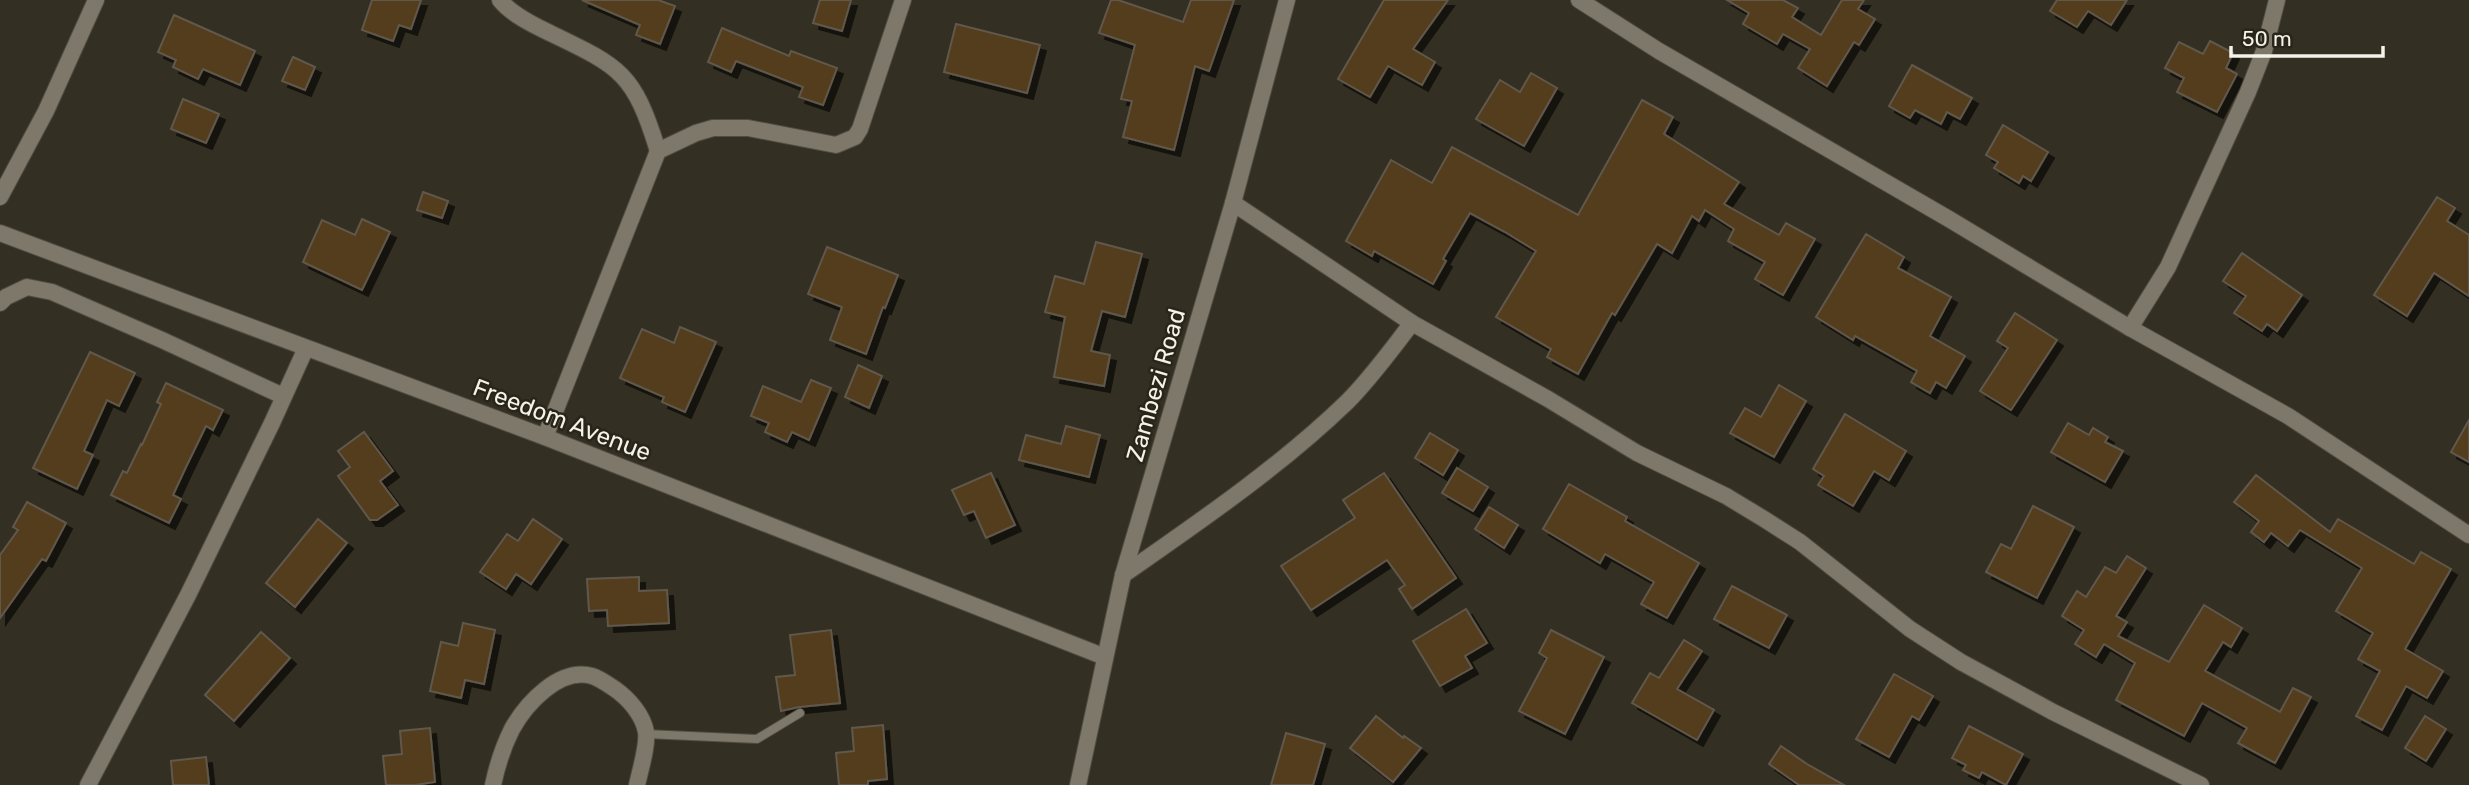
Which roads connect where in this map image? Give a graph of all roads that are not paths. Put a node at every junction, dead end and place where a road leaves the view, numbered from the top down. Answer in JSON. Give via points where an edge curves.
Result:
{"nodes":[{"id":1,"x":96,"y":0,"type":"edge"},
{"id":2,"x":500,"y":0,"type":"edge"},
{"id":3,"x":903,"y":0,"type":"edge"},
{"id":4,"x":1287,"y":0,"type":"edge"},
{"id":5,"x":1579,"y":0,"type":"edge"},
{"id":6,"x":2274,"y":1,"type":"edge"},
{"id":7,"x":658,"y":151,"type":"junction"},
{"id":8,"x":0,"y":197,"type":"edge"},
{"id":9,"x":1233,"y":204,"type":"junction"},
{"id":10,"x":0,"y":233,"type":"edge"},
{"id":11,"x":0,"y":303,"type":"edge"},
{"id":12,"x":1412,"y":323,"type":"junction"},
{"id":13,"x":2130,"y":328,"type":"junction"},
{"id":14,"x":306,"y":348,"type":"junction"},
{"id":15,"x":283,"y":396,"type":"junction"},
{"id":16,"x":545,"y":437,"type":"junction"},
{"id":17,"x":2469,"y":535,"type":"edge"},
{"id":18,"x":1123,"y":575,"type":"junction"},
{"id":19,"x":1105,"y":657,"type":"junction"},
{"id":20,"x":800,"y":713,"type":"dead end"},
{"id":21,"x":646,"y":734,"type":"junction"},
{"id":22,"x":88,"y":785,"type":"edge"},
{"id":23,"x":493,"y":785,"type":"edge"},
{"id":24,"x":637,"y":785,"type":"edge"},
{"id":25,"x":1078,"y":785,"type":"edge"},
{"id":26,"x":2201,"y":785,"type":"edge"}],
"edges":[{"from":1,"to":8,"type":"street","via":[[47,111]]},
{"from":2,"to":7,"type":"street","via":[[537,27],[598,56],[624,75],[648,117]]},
{"from":3,"to":7,"type":"street","via":[[855,138],[836,145],[748,128],[713,128]]},
{"from":4,"to":9,"type":"street","name":"Zambezi Road"},
{"from":5,"to":13,"type":"street"},
{"from":6,"to":13,"type":"street","via":[[2264,51],[2248,92],[2168,267]]},
{"from":7,"to":16,"type":"street"},
{"from":9,"to":12,"type":"street"},
{"from":9,"to":18,"type":"street","name":"Zambezi Road"},
{"from":10,"to":14,"type":"street","name":"Freedom Avenue"},
{"from":11,"to":15,"type":"street","via":[[27,287],[52,292]]},
{"from":12,"to":18,"type":"street","via":[[1369,378],[1323,424]]},
{"from":12,"to":26,"type":"street","via":[[1637,453],[1764,519],[1961,662]]},
{"from":13,"to":17,"type":"street","via":[[2288,416]]},
{"from":14,"to":15,"type":"street"},
{"from":14,"to":16,"type":"street","name":"Freedom Avenue"},
{"from":15,"to":22,"type":"street","via":[[188,594]]},
{"from":16,"to":19,"type":"street","name":"Freedom Avenue"},
{"from":18,"to":19,"type":"street","name":"Zambezi Road"},
{"from":19,"to":25,"type":"street","name":"Zambezi Road"},
{"from":20,"to":21,"type":"lane","via":[[758,739]]},
{"from":21,"to":23,"type":"street","via":[[640,715],[616,690],[592,676],[565,679],[543,692],[512,729]]},
{"from":21,"to":24,"type":"street"}]}
